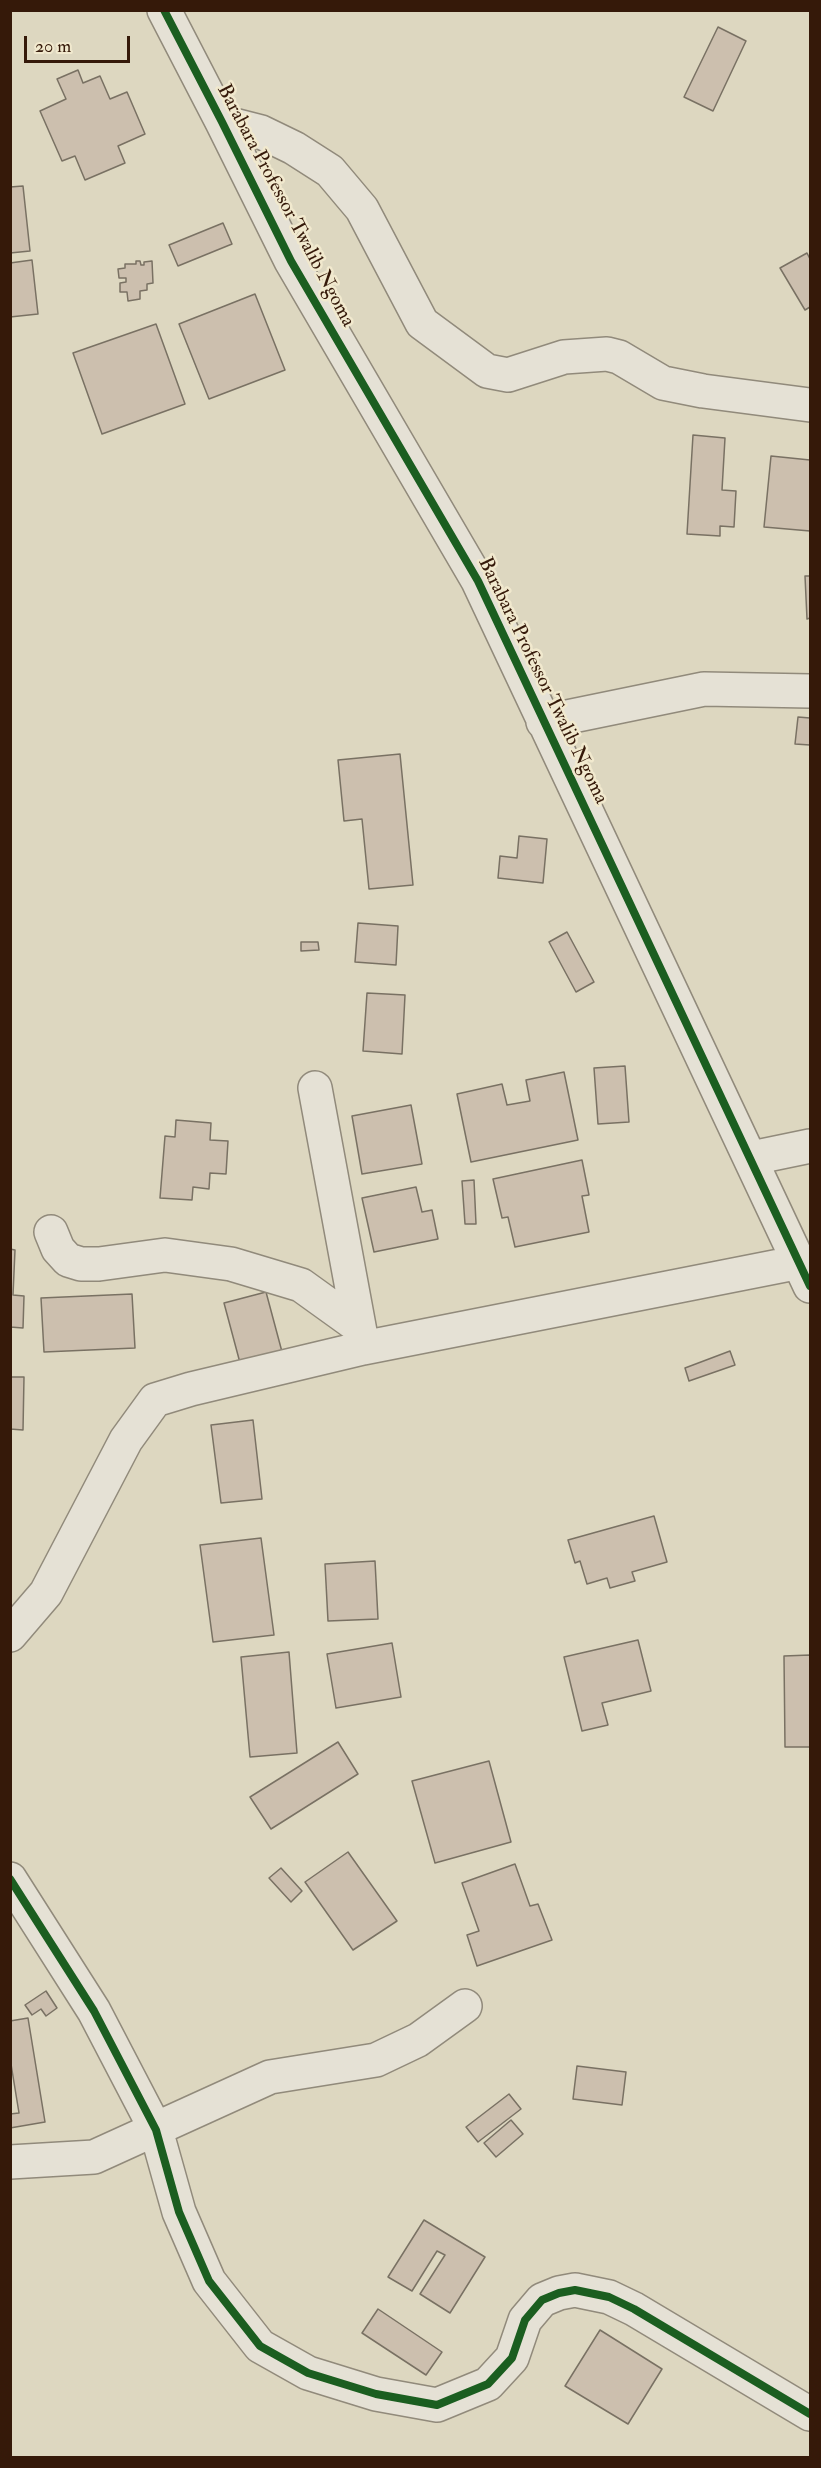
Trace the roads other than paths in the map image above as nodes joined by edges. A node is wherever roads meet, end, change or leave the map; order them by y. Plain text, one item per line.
1 (164, 10) edge
2 (222, 122) junction
3 (810, 405) edge
4 (810, 691) edge
5 (543, 722) junction
6 (315, 1088) dead end
7 (810, 1146) edge
8 (752, 1158) junction
9 (51, 1232) dead end
10 (805, 1274) edge
11 (361, 1337) junction
12 (10, 1635) edge
13 (10, 1879) edge
14 (465, 2006) dead end
15 (156, 2130) junction
16 (10, 2162) edge
17 (810, 2414) edge

1 - 2 street, Barabara Professor Twalib Ngoma
2 - 3 street
2 - 5 street, Barabara Professor Twalib Ngoma
4 - 5 street
5 - 8 street, Barabara Professor Twalib Ngoma
6 - 11 street
7 - 8 street
8 - 10 street, Barabara Professor Twalib Ngoma
9 - 11 street
10 - 11 street
11 - 12 street
13 - 15 street
14 - 15 street
15 - 16 street
15 - 17 street

